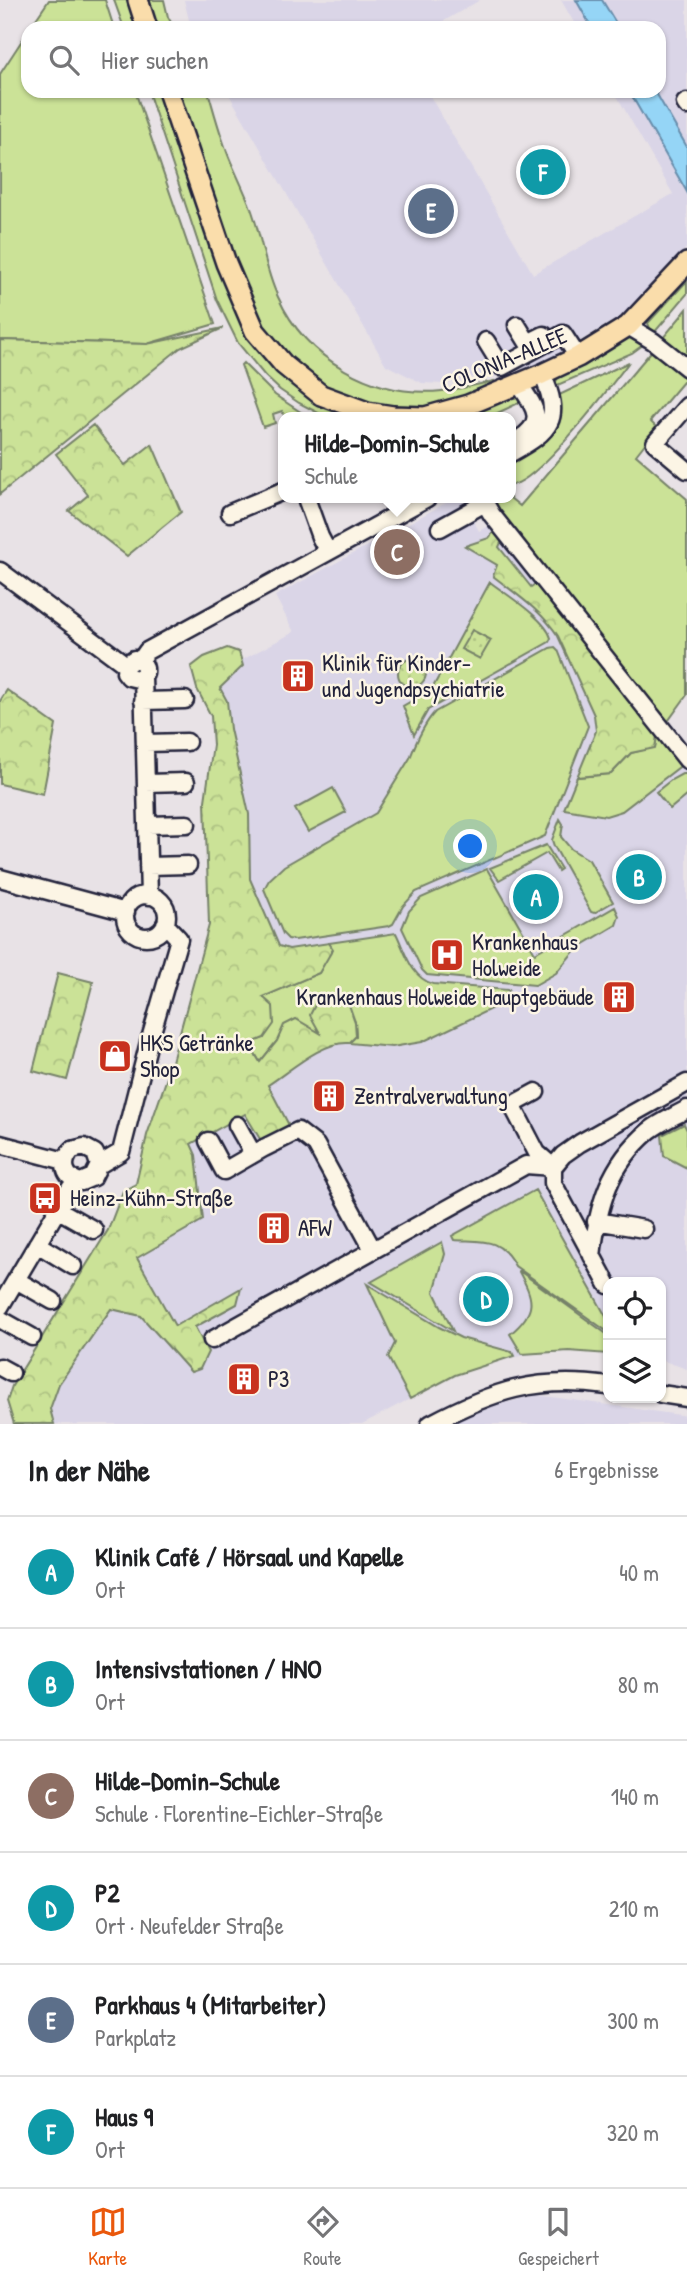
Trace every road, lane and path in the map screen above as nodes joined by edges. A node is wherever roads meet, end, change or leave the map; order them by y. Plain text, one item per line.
1 (138, 0) edge
2 (145, 21) edge
3 (170, 98) edge
4 (687, 263) edge
5 (517, 325) dead end
6 (628, 326) junction
7 (563, 334) junction
8 (486, 341) dead end
9 (578, 357) junction
10 (687, 368) edge
11 (542, 374) junction
12 (519, 384) junction
13 (367, 412) edge
14 (443, 412) edge
15 (684, 416) edge
16 (516, 442) edge
17 (516, 450) edge
18 (687, 470) edge
19 (278, 493) edge
20 (308, 503) edge
21 (418, 503) edge
22 (230, 513) dead end
23 (440, 528) dead end
24 (328, 552) junction
25 (0, 571) edge
26 (136, 667) junction
27 (185, 700) dead end
28 (144, 701) junction
29 (187, 742) dead end
30 (145, 743) junction
31 (687, 760) edge
32 (186, 782) dead end
33 (146, 783) junction
34 (187, 824) dead end
35 (147, 825) junction
36 (188, 865) dead end
37 (148, 866) junction
38 (0, 878) edge
39 (149, 896) junction
40 (126, 912) junction
41 (165, 924) junction
42 (687, 1083) edge
43 (536, 1092) dead end
44 (687, 1109) edge
45 (237, 1125) dead end
46 (208, 1140) dead end
47 (0, 1144) edge
48 (253, 1154) junction
49 (65, 1161) junction
50 (99, 1166) junction
51 (553, 1167) junction
52 (75, 1180) junction
53 (57, 1209) junction
54 (596, 1221) junction
55 (644, 1229) dead end
56 (94, 1230) dead end
57 (37, 1244) junction
58 (373, 1250) junction
59 (593, 1256) junction
60 (74, 1266) dead end
61 (604, 1277) edge
62 (16, 1280) junction
63 (53, 1301) dead end
64 (0, 1307) edge
65 (0, 1319) edge
66 (32, 1337) dead end
67 (212, 1340) dead end
68 (603, 1386) edge
69 (666, 1395) edge
70 (687, 1398) edge
71 (430, 1424) edge

1 - 2 main road
3 - 13 main road, COLONIA-ALLEE
4 - 6 main road, COLONIA-ALLEE
5 - 7 street
6 - 9 main road, COLONIA-ALLEE
6 - 10 street
7 - 8 street
7 - 9 street
9 - 11 main road, COLONIA-ALLEE
11 - 12 main road, COLONIA-ALLEE
11 - 17 street
12 - 14 main road, COLONIA-ALLEE
12 - 16 street
15 - 18 street
19 - 22 street
20 - 24 street
21 - 24 street
23 - 31 street
24 - 26 street
25 - 26 street
26 - 28 street
27 - 28 street
28 - 30 street
29 - 30 street
30 - 33 street
32 - 33 street
33 - 35 street
34 - 35 street
35 - 37 street
36 - 37 street
37 - 39 street
38 - 40 street
39 - 40 street
39 - 41 street
40 - 41 street
41 - 50 street
42 - 51 street
43 - 51 street
44 - 54 street
45 - 48 street
46 - 48 street
47 - 49 street
48 - 58 street
49 - 50 street
49 - 52 street
50 - 52 street
51 - 58 street
51 - 59 street
52 - 53 street
53 - 56 street
53 - 57 street
54 - 55 street
54 - 59 street
57 - 60 street
57 - 62 street
58 - 67 street
59 - 61 street
62 - 63 street
62 - 64 street
65 - 66 street
68 - 71 street
69 - 70 street

